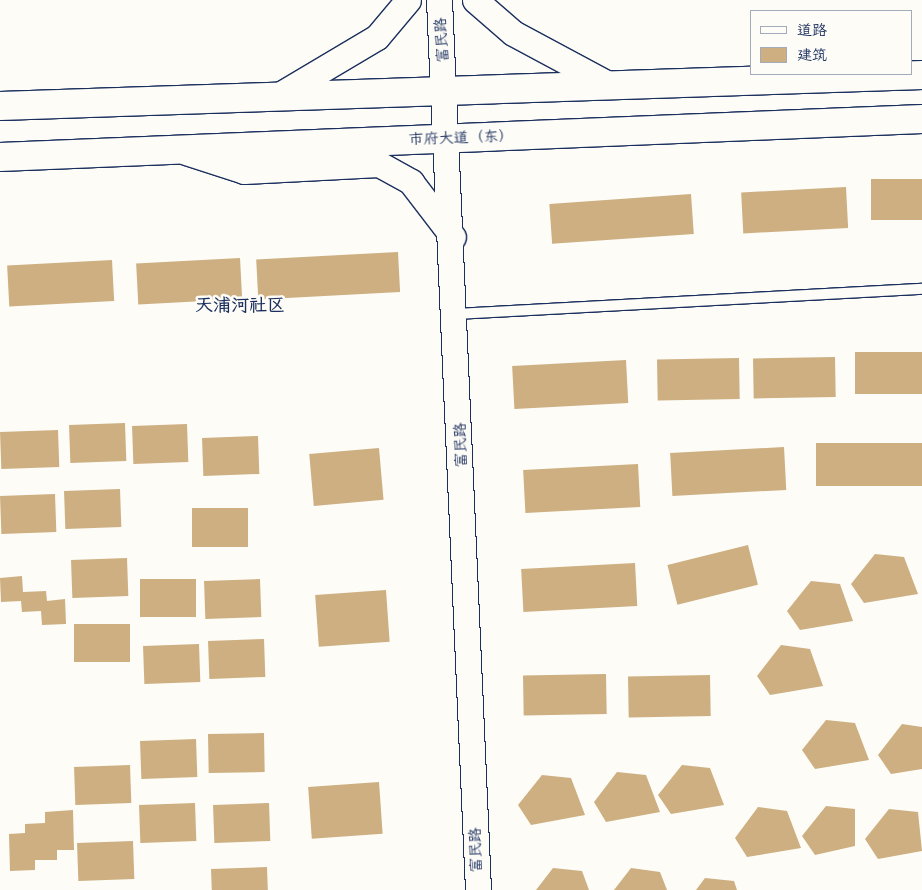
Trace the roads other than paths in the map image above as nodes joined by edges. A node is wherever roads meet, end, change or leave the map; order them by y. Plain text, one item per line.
1 (408, 0) edge
2 (439, 0) edge
3 (475, 0) edge
4 (894, 75) edge
5 (610, 85) junction
6 (445, 91) junction
7 (276, 97) junction
8 (0, 106) edge
9 (922, 119) edge
10 (449, 139) junction
11 (178, 149) junction
12 (0, 156) edge
13 (453, 238) junction
14 (922, 289) edge
15 (456, 314) junction
16 (478, 890) edge

1 - 7 street
2 - 6 street, 富民路
3 - 5 street
4 - 5 main road
5 - 6 main road
6 - 7 main road
6 - 10 street, 富民路
7 - 8 main road
9 - 10 main road, 市府大道（东）
10 - 11 main road, 市府大道（东）
10 - 13 street, 富民路
11 - 12 main road, 市府大道（东）
11 - 13 street
13 - 15 street, 富民路
14 - 15 lane
15 - 16 street, 富民路

